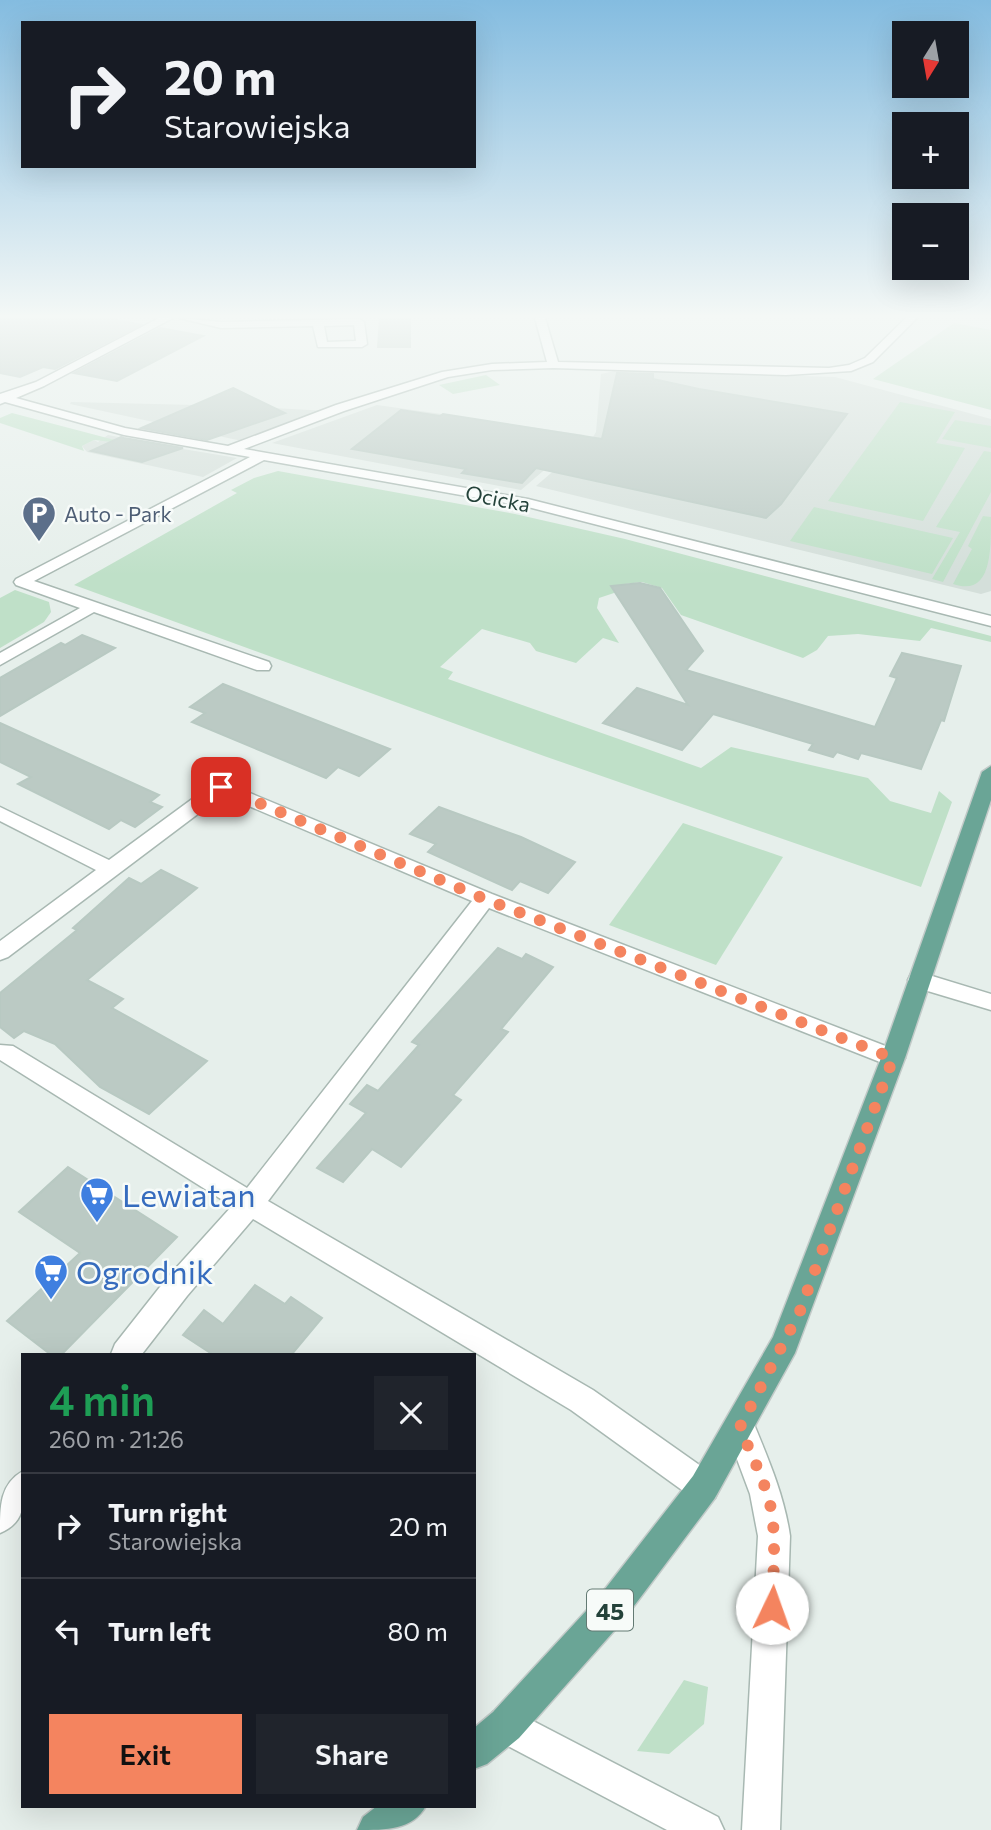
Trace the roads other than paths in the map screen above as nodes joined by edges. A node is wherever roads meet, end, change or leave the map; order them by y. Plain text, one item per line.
1 (17, 403) edge
2 (354, 403) edge
3 (228, 450) junction
4 (262, 456) junction
5 (90, 608) junction
6 (991, 621) edge
7 (0, 660) edge
8 (263, 666) dead end
9 (991, 772) edge
10 (0, 813) edge
11 (110, 869) junction
12 (485, 899) junction
13 (0, 952) edge
14 (919, 980) junction
15 (991, 1002) edge
16 (5, 1052) dead end
17 (893, 1058) junction
18 (250, 1204) junction
19 (126, 1353) edge
20 (740, 1427) junction
21 (704, 1487) junction
22 (21, 1491) edge
23 (0, 1517) edge
24 (506, 1725) junction
25 (476, 1749) edge
26 (405, 1808) edge
27 (376, 1830) edge
28 (705, 1830) edge
29 (761, 1830) edge

1 - 3 street, Ocicka
2 - 3 street
3 - 4 street, Ocicka
4 - 5 street
4 - 6 street, Ocicka
5 - 7 street
5 - 8 street
9 - 14 main road, 45
10 - 11 street
11 - 12 street
11 - 13 street
12 - 17 street
12 - 18 street
14 - 15 street
14 - 17 main road, 45
16 - 18 street
17 - 20 main road, 45
18 - 19 street
18 - 21 street
20 - 21 main road, 45
20 - 29 street
21 - 24 main road, 45
22 - 23 street
24 - 25 main road, 45
24 - 28 street
26 - 27 main road

